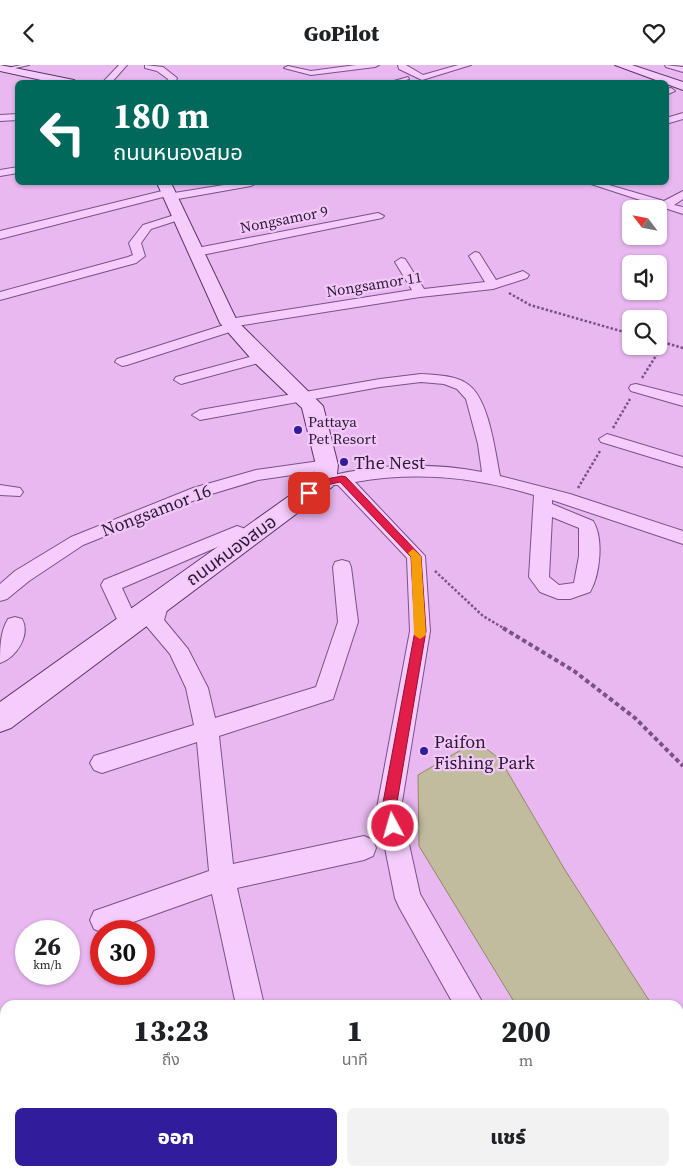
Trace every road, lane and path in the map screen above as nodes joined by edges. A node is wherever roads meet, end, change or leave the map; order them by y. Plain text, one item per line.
1 (27, 65) edge
2 (123, 65) edge
3 (374, 65) edge
4 (390, 65) edge
5 (402, 65) edge
6 (467, 65) edge
7 (621, 65) edge
8 (669, 65) edge
9 (148, 66) dead end
10 (288, 68) dead end
11 (1, 69) edge
12 (683, 70) edge
13 (58, 80) edge
14 (109, 80) edge
15 (172, 80) edge
16 (409, 80) edge
17 (665, 80) edge
18 (669, 81) edge
19 (683, 86) edge
20 (683, 116) edge
21 (15, 117) edge
22 (0, 118) edge
23 (669, 120) edge
24 (15, 170) edge
25 (0, 173) edge
26 (240, 185) edge
27 (600, 185) edge
28 (683, 194) edge
29 (172, 197) edge
30 (646, 200) edge
31 (668, 203) edge
32 (668, 207) edge
33 (683, 211) edge
34 (378, 216) dead end
35 (0, 235) edge
36 (197, 252) junction
37 (475, 256) dead end
38 (401, 262) dead end
39 (524, 275) dead end
40 (493, 285) junction
41 (420, 293) junction
42 (0, 297) edge
43 (230, 325) junction
44 (622, 331) edge
45 (667, 344) edge
46 (683, 348) edge
47 (657, 355) edge
48 (261, 358) junction
49 (122, 362) dead end
50 (182, 380) dead end
51 (636, 388) junction
52 (302, 396) junction
53 (683, 401) edge
54 (200, 415) dead end
55 (607, 439) junction
56 (683, 462) edge
57 (331, 475) junction
58 (492, 480) junction
59 (571, 501) junction
60 (236, 532) dead end
61 (683, 538) edge
62 (416, 556) junction
63 (342, 567) dead end
64 (0, 594) edge
65 (159, 603) junction
66 (15, 625) dead end
67 (129, 625) junction
68 (0, 655) edge
69 (0, 719) edge
70 (207, 731) junction
71 (102, 763) dead end
72 (683, 766) edge
73 (364, 848) dead end
74 (222, 879) junction
75 (103, 920) dead end
76 (249, 1000) edge
77 (467, 1000) edge

1 - 11 lane
2 - 14 street
3 - 10 street
4 - 16 street
5 - 6 street
7 - 17 street
8 - 12 street
9 - 15 street
11 - 13 street
18 - 19 street
20 - 23 street
21 - 22 street
24 - 25 street
26 - 29 street
27 - 30 street
28 - 31 street
29 - 35 street
29 - 36 street
29 - 42 street
32 - 33 street
34 - 36 street, Nongsamor 9
36 - 43 street
37 - 40 street
38 - 41 street
39 - 40 street, Nongsamor 11
40 - 41 street, Nongsamor 11
40 - 44 path
41 - 43 street, Nongsamor 11
43 - 48 street
43 - 49 street, Nongsamor 11
45 - 46 path
47 - 51 path
48 - 50 street
48 - 52 street
51 - 53 street
51 - 55 path
52 - 54 street
52 - 57 street
52 - 58 street
55 - 56 street
55 - 59 path
57 - 58 street, Nongsamor 16
57 - 62 street
57 - 64 street, Nongsamor 16
57 - 65 street, ถนนหนองสมอ
58 - 59 street, Nongsamor 16
59 - 61 street, Nongsamor 16
60 - 67 street
62 - 72 path
62 - 77 street
63 - 70 street
65 - 67 street, ถนนหนองสมอ
65 - 70 street
66 - 68 street
67 - 69 street, ถนนหนองสมอ
70 - 71 street
70 - 74 street
73 - 74 street
74 - 75 street
74 - 76 street

